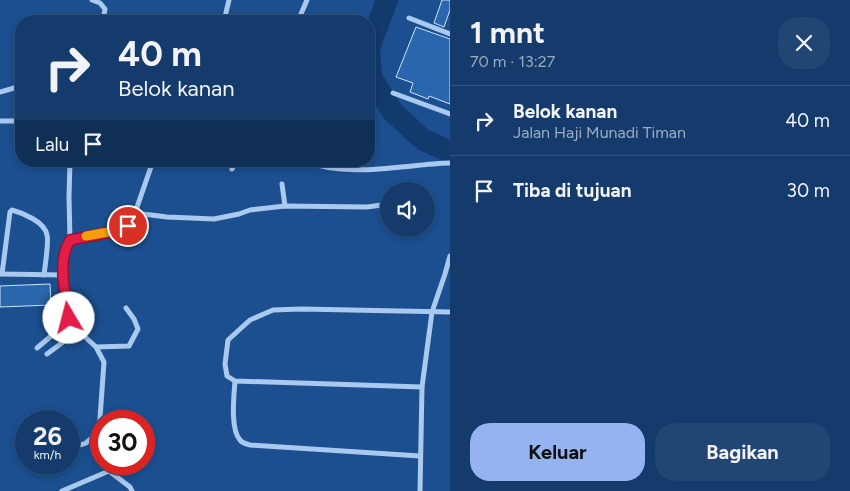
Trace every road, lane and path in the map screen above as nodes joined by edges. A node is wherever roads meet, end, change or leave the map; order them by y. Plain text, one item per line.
1 (92, 0) edge
2 (229, 0) edge
3 (307, 0) edge
4 (101, 2) edge
5 (104, 15) edge
6 (228, 15) edge
7 (301, 15) edge
8 (409, 18) dead end
9 (450, 34) edge
10 (15, 88) edge
11 (0, 92) edge
12 (393, 93) dead end
13 (450, 114) edge
14 (0, 121) edge
15 (15, 121) edge
16 (450, 163) edge
17 (70, 167) edge
18 (151, 167) edge
19 (322, 167) edge
20 (282, 184) dead end
21 (380, 205) edge
22 (285, 206) junction
23 (134, 213) junction
24 (70, 240) junction
25 (450, 256) edge
26 (1, 274) edge
27 (44, 275) junction
28 (63, 275) junction
29 (126, 308) dead end
30 (432, 312) junction
31 (450, 312) edge
32 (70, 320) junction
33 (78, 331) junction
34 (96, 347) junction
35 (37, 348) dead end
36 (47, 354) dead end
37 (235, 381) junction
38 (422, 387) junction
39 (101, 410) edge
40 (420, 456) junction
41 (100, 475) edge
42 (115, 475) edge
43 (62, 491) edge
44 (132, 491) edge
45 (420, 491) edge

1 - 4 street
2 - 6 street
3 - 7 street
4 - 5 street
8 - 9 street
10 - 11 street
12 - 13 street
14 - 15 street
16 - 19 street
17 - 24 street
18 - 23 street
20 - 22 street
21 - 22 street
22 - 23 street
23 - 24 street
24 - 28 street
25 - 30 street
26 - 27 street
26 - 27 street
27 - 28 street
28 - 32 street
29 - 34 street
30 - 31 street
30 - 37 street
30 - 38 street
32 - 33 street
32 - 35 street
33 - 34 street
33 - 36 street
34 - 39 street
37 - 38 street
37 - 40 street
38 - 40 street
40 - 45 street
41 - 43 street
42 - 44 street

